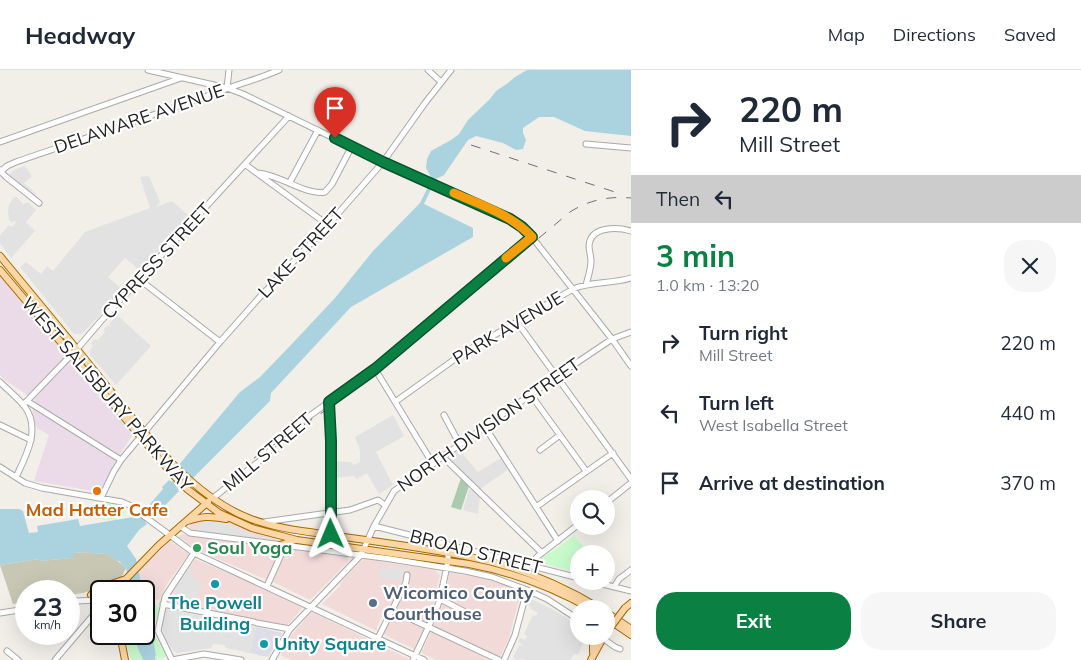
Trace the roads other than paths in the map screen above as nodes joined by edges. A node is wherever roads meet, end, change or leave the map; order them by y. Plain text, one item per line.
1 (148, 70) edge
2 (229, 70) edge
3 (279, 70) edge
4 (428, 70) edge
5 (451, 70) edge
6 (183, 78) junction
7 (441, 82) junction
8 (227, 88) junction
9 (290, 116) junction
10 (318, 130) junction
11 (0, 142) edge
12 (586, 144) dead end
13 (352, 146) junction
14 (631, 148) edge
15 (383, 162) junction
16 (246, 165) junction
17 (0, 170) edge
18 (257, 173) junction
19 (290, 182) junction
20 (39, 203) dead end
21 (328, 225) junction
22 (631, 230) edge
23 (532, 237) junction
24 (0, 256) edge
25 (0, 270) edge
26 (631, 278) edge
27 (140, 280) junction
28 (586, 285) junction
29 (573, 290) junction
30 (518, 322) junction
31 (631, 332) edge
32 (612, 339) junction
33 (220, 342) junction
34 (77, 349) junction
35 (71, 355) junction
36 (631, 366) edge
37 (375, 369) junction
38 (557, 376) junction
39 (0, 382) edge
40 (531, 395) junction
41 (329, 402) junction
42 (395, 402) junction
43 (25, 403) junction
44 (444, 415) dead end
45 (0, 425) edge
46 (485, 427) junction
47 (143, 435) junction
48 (560, 435) junction
49 (31, 440) junction
50 (460, 445) junction
51 (540, 450) dead end
52 (613, 452) junction
53 (443, 457) junction
54 (121, 460) junction
55 (433, 464) junction
56 (0, 467) edge
57 (586, 471) junction
58 (16, 477) junction
59 (631, 479) edge
60 (631, 483) edge
61 (615, 496) edge
62 (101, 498) junction
63 (213, 498) junction
64 (206, 504) junction
65 (385, 505) junction
66 (536, 506) junction
67 (330, 512) junction
68 (234, 521) junction
69 (262, 522) junction
70 (182, 524) junction
71 (374, 526) junction
72 (570, 531) edge
73 (331, 534) junction
74 (170, 536) junction
75 (297, 540) junction
76 (367, 540) junction
77 (558, 541) junction
78 (283, 545) junction
79 (412, 546) junction
80 (364, 548) junction
81 (463, 548) junction
82 (194, 553) junction
83 (448, 553) junction
84 (542, 553) junction
85 (361, 556) junction
86 (447, 564) junction
87 (529, 566) junction
88 (631, 570) edge
89 (407, 574) dead end
90 (570, 576) edge
91 (127, 579) joint
92 (124, 580) edge
93 (615, 585) edge
94 (267, 586) junction
95 (615, 587) edge
96 (527, 590) junction
97 (631, 591) edge
98 (90, 595) edge
99 (80, 599) edge
100 (440, 599) junction
101 (576, 600) edge
102 (585, 600) edge
103 (631, 603) edge
104 (162, 604) junction
105 (311, 607) junction
106 (392, 610) junction
107 (15, 611) edge
108 (0, 613) edge
109 (570, 614) edge
110 (90, 616) edge
111 (475, 616) dead end
112 (615, 618) edge
113 (615, 621) edge
114 (615, 624) edge
115 (429, 627) junction
116 (631, 628) edge
117 (290, 629) junction
118 (631, 635) edge
119 (378, 638) junction
120 (122, 645) edge
121 (592, 645) edge
122 (599, 645) edge
123 (613, 645) edge
124 (620, 649) dead end
125 (7, 651) dead end
126 (414, 658) edge
127 (592, 659) edge
128 (18, 660) edge
129 (55, 660) edge
130 (125, 660) edge
131 (172, 660) edge
132 (241, 660) edge
133 (272, 660) edge
134 (424, 660) edge
135 (499, 660) edge
136 (504, 660) edge

1 - 6 street
2 - 8 street
3 - 8 street, DELAWARE AVENUE
4 - 7 street
5 - 7 street, LAKE STREET
6 - 8 street
6 - 11 street
7 - 15 street, LAKE STREET
8 - 9 street
8 - 17 street, DELAWARE AVENUE
9 - 10 street
9 - 16 street, CYPRESS STREET
10 - 13 street
10 - 19 street
12 - 14 street
13 - 15 street
13 - 19 street
15 - 21 street, LAKE STREET
15 - 23 street
16 - 18 street
16 - 27 street, CYPRESS STREET
17 - 20 street
18 - 19 street
18 - 21 street
21 - 33 street, LAKE STREET
22 - 28 street
23 - 29 street
23 - 37 street, MILL STREET
24 - 34 main road, WEST SALISBURY PARKWAY
25 - 35 main road, WEST SALISBURY PARKWAY
26 - 28 street, PARK AVENUE
27 - 33 street
27 - 34 street, CYPRESS STREET
28 - 29 street, PARK AVENUE
29 - 30 street, PARK AVENUE
29 - 32 street
30 - 38 street
30 - 42 street, PARK AVENUE
31 - 32 street, NORTH DIVISION STREET
32 - 36 street
32 - 38 street, NORTH DIVISION STREET
33 - 47 street, LAKE STREET
34 - 35 street, CYPRESS STREET
34 - 47 main road, WEST SALISBURY PARKWAY
35 - 43 street, CYPRESS STREET
35 - 47 main road, WEST SALISBURY PARKWAY
37 - 41 street, MILL STREET
37 - 42 street
38 - 40 street, NORTH DIVISION STREET
38 - 52 street
39 - 43 street
40 - 46 street, NORTH DIVISION STREET
40 - 48 street
41 - 63 street, MILL STREET
41 - 67 street
42 - 55 street
43 - 49 street
43 - 54 street
44 - 50 street
45 - 49 street
46 - 50 street, NORTH DIVISION STREET
46 - 66 street
47 - 54 street, LAKE STREET
47 - 63 main road, WEST SALISBURY PARKWAY
47 - 64 main road, WEST SALISBURY PARKWAY
48 - 51 street
48 - 57 street
49 - 58 street
50 - 53 street, NORTH DIVISION STREET
52 - 57 street
52 - 59 street
53 - 55 street, NORTH DIVISION STREET
53 - 84 street
54 - 62 street, LAKE STREET
55 - 65 street, NORTH DIVISION STREET
56 - 58 street
57 - 66 street
58 - 62 street
60 - 61 street
62 - 74 street
63 - 64 main road, MILL STREET
63 - 69 main road, WEST SALISBURY PARKWAY
64 - 68 main road, WEST SALISBURY PARKWAY
64 - 70 main road, MILL STREET
65 - 67 street
65 - 71 street, NORTH DIVISION STREET
66 - 77 street
67 - 69 street
67 - 73 street
68 - 70 main road
68 - 75 main road, WEST SALISBURY PARKWAY
69 - 73 main road, WEST SALISBURY PARKWAY
70 - 74 main road, MILL STREET
70 - 78 street
71 - 76 street, NORTH DIVISION STREET
71 - 81 street, BROAD STREET
72 - 77 street
73 - 76 main road, WEST SALISBURY PARKWAY
74 - 82 street
74 - 91 main road, MILL STREET
75 - 78 main road
75 - 80 main road, WEST SALISBURY PARKWAY
76 - 79 main road, WEST SALISBURY PARKWAY
76 - 80 street, NORTH DIVISION STREET
77 - 84 street
78 - 85 street
78 - 94 street
79 - 81 main road
79 - 83 main road
80 - 85 street, NORTH DIVISION STREET
80 - 86 main road, WEST SALISBURY PARKWAY
81 - 87 street, BROAD STREET
82 - 94 street
82 - 104 street
83 - 86 street
83 - 102 main road
84 - 87 street
85 - 86 street
85 - 105 street, NORTH DIVISION STREET
86 - 96 street
86 - 100 street
86 - 101 main road, WEST SALISBURY PARKWAY
87 - 90 street, BROAD STREET
88 - 93 street
89 - 106 street
91 - 92 main road
94 - 105 street
95 - 97 street
96 - 109 street
96 - 136 street
98 - 99 street
100 - 111 street
100 - 115 street
103 - 113 main road, bridge
104 - 117 street
104 - 131 street
105 - 117 street, NORTH DIVISION STREET
105 - 119 street
106 - 115 street
106 - 119 street
107 - 108 street
110 - 129 street
112 - 116 main road
114 - 118 main road
115 - 126 street
115 - 135 street
117 - 133 street, NORTH DIVISION STREET
119 - 126 street
120 - 130 main road
121 - 127 main road
122 - 127 main road
123 - 124 street
125 - 128 street
126 - 134 street
131 - 132 street

